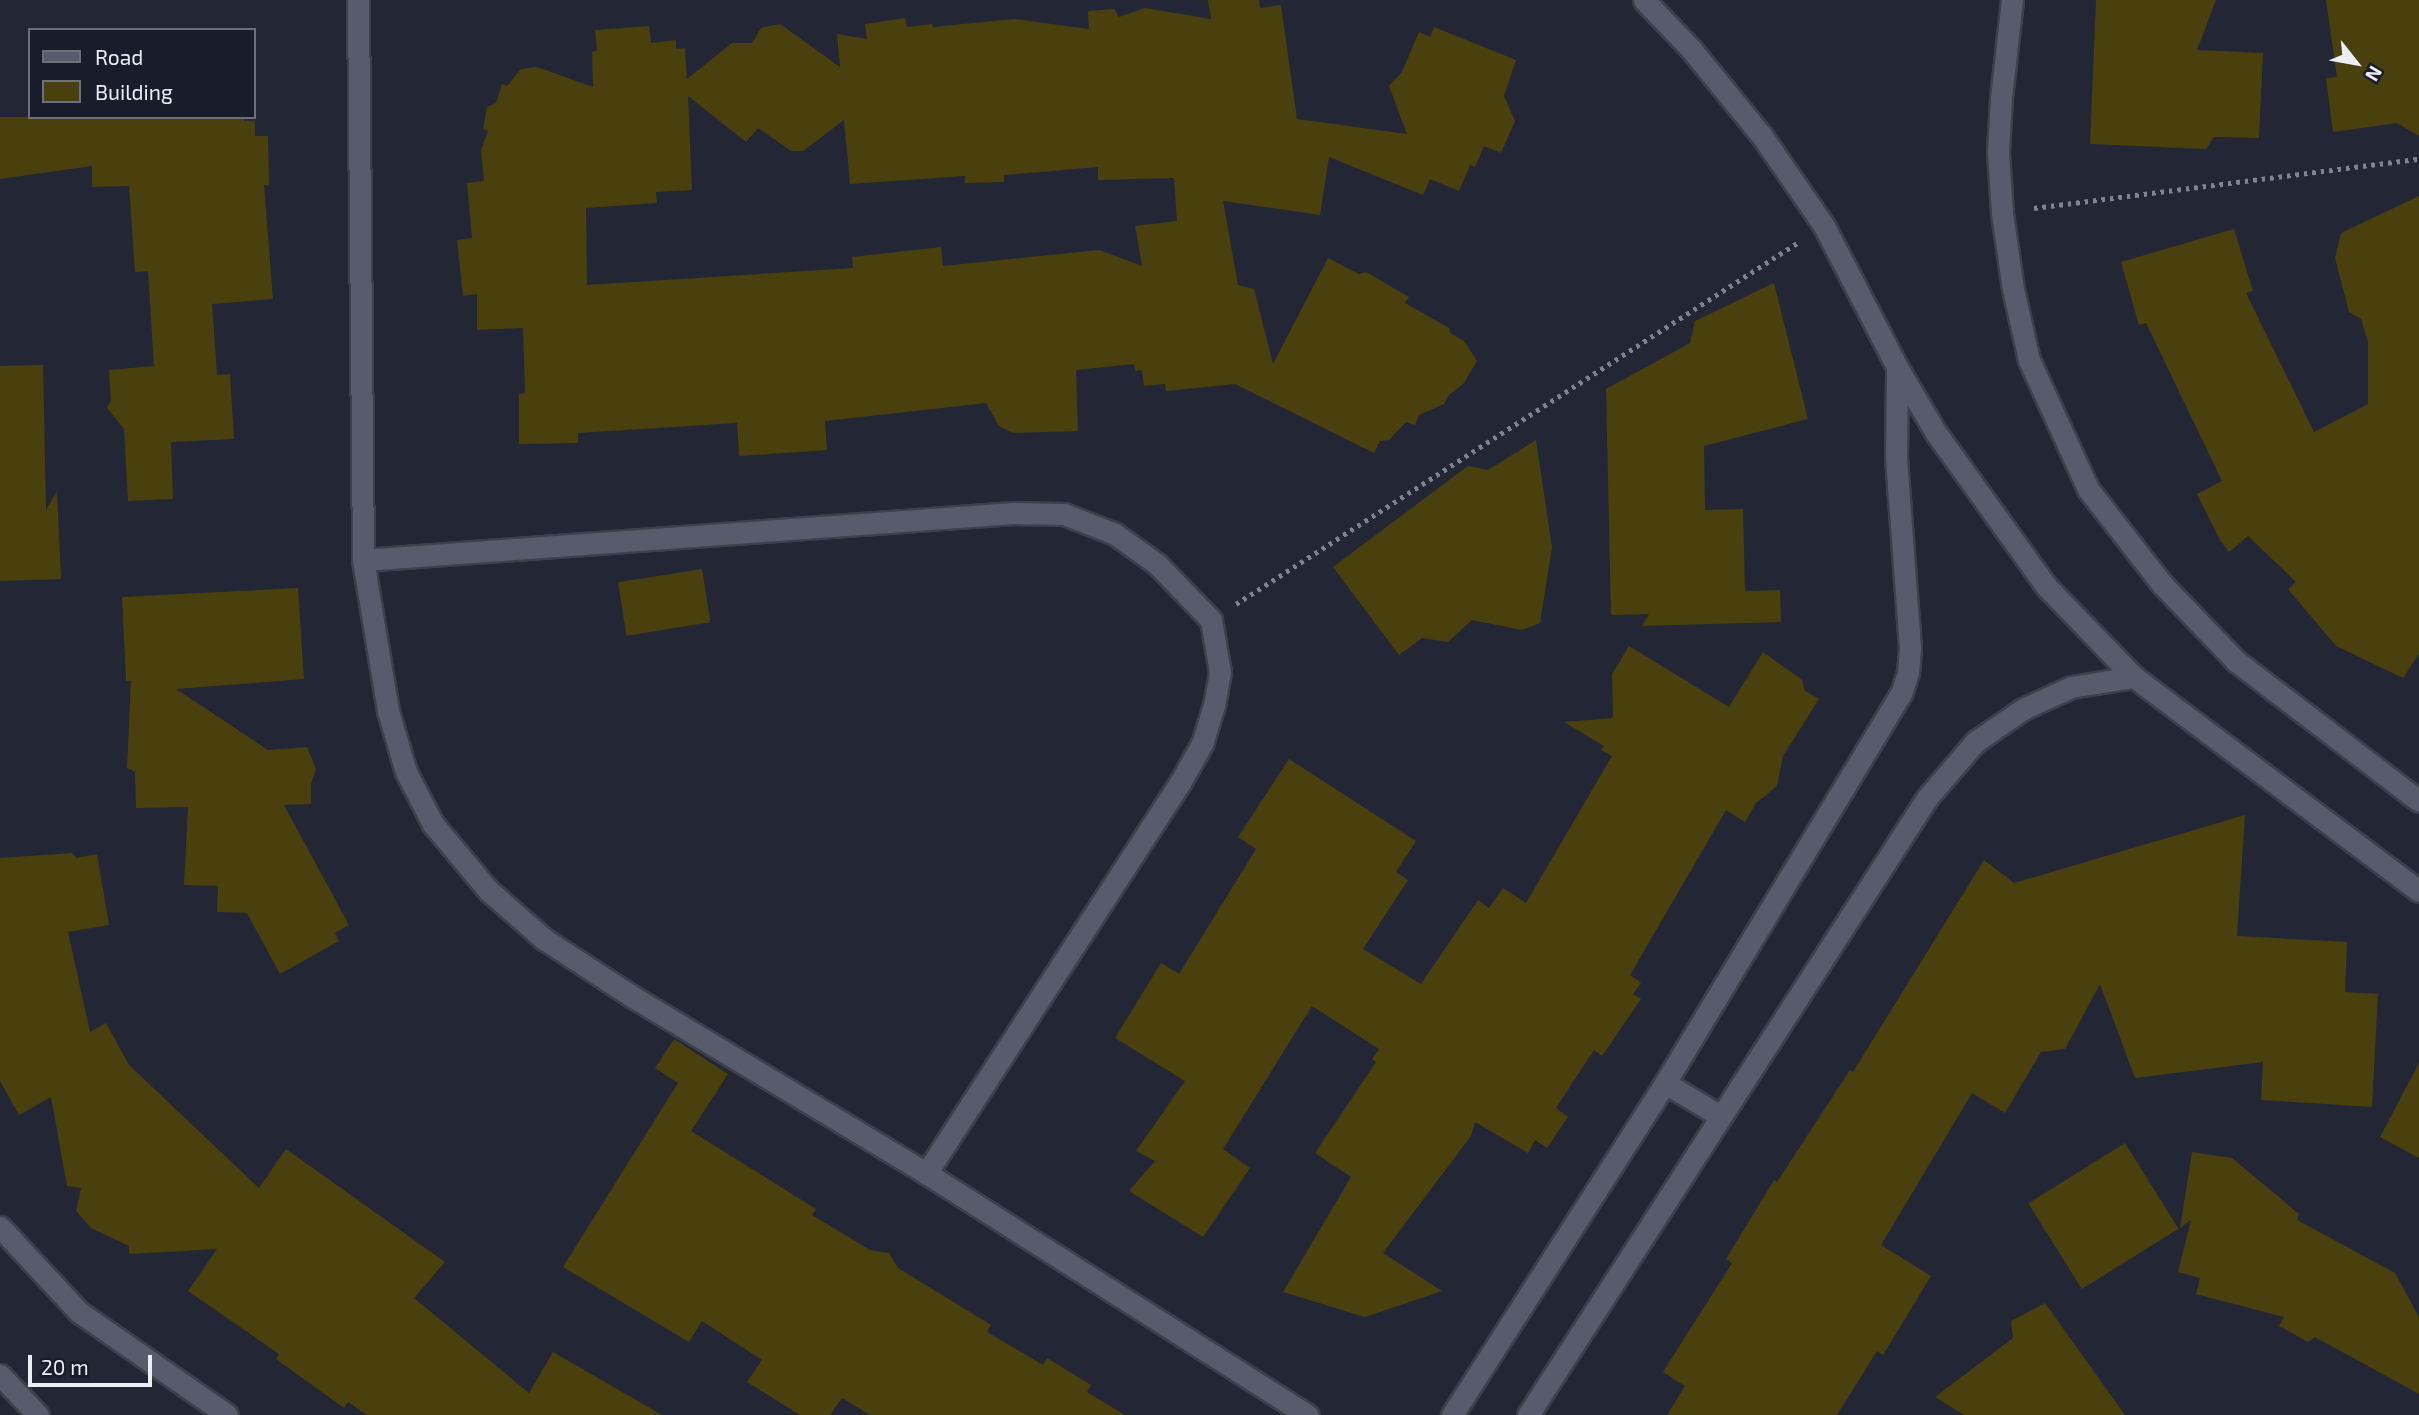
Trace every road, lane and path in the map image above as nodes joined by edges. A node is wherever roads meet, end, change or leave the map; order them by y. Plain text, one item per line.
1 (358, 0) edge
2 (1644, 0) edge
3 (2012, 0) edge
4 (2419, 159) edge
5 (2001, 212) junction
6 (1824, 226) junction
7 (1897, 367) junction
8 (363, 560) junction
9 (1211, 620) junction
10 (2134, 677) junction
11 (2419, 801) edge
12 (2419, 891) edge
13 (1665, 1083) junction
14 (1720, 1116) junction
15 (926, 1173) junction
16 (0, 1227) edge
17 (0, 1375) edge
18 (38, 1415) edge
19 (227, 1415) edge
20 (1308, 1415) edge
21 (1452, 1415) edge
22 (1528, 1415) edge

1 - 8 street
2 - 6 street
3 - 5 street
4 - 5 path
5 - 11 street
6 - 7 street
6 - 9 path
7 - 10 street
7 - 13 street
8 - 9 street
8 - 15 street
9 - 15 street
10 - 12 street
10 - 14 street
13 - 14 street
13 - 21 street
14 - 22 street
15 - 20 street
16 - 19 street
17 - 18 street

